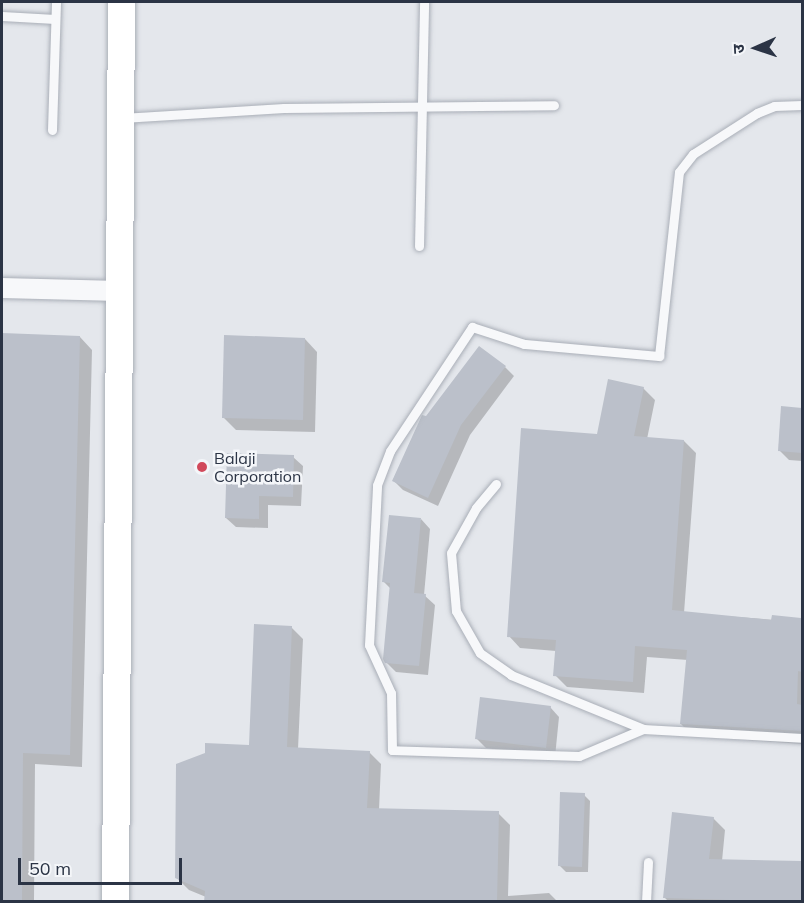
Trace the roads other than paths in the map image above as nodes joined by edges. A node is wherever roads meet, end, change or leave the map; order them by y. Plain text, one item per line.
1 (56, 2) edge
2 (121, 2) edge
3 (424, 2) edge
4 (2, 16) edge
5 (55, 19) junction
6 (554, 105) dead end
7 (802, 105) edge
8 (421, 109) junction
9 (120, 118) junction
10 (52, 130) dead end
11 (419, 246) dead end
12 (2, 288) edge
13 (119, 291) junction
14 (496, 484) dead end
15 (643, 729) junction
16 (802, 738) edge
17 (648, 862) dead end
18 (115, 902) edge
19 (646, 902) edge

1 - 5 lane
2 - 9 street
3 - 8 lane
4 - 5 lane
5 - 10 lane
6 - 8 lane
7 - 15 lane
8 - 9 lane
8 - 11 lane
9 - 13 street
12 - 13 street
13 - 18 street
14 - 15 lane
15 - 16 lane
17 - 19 lane

